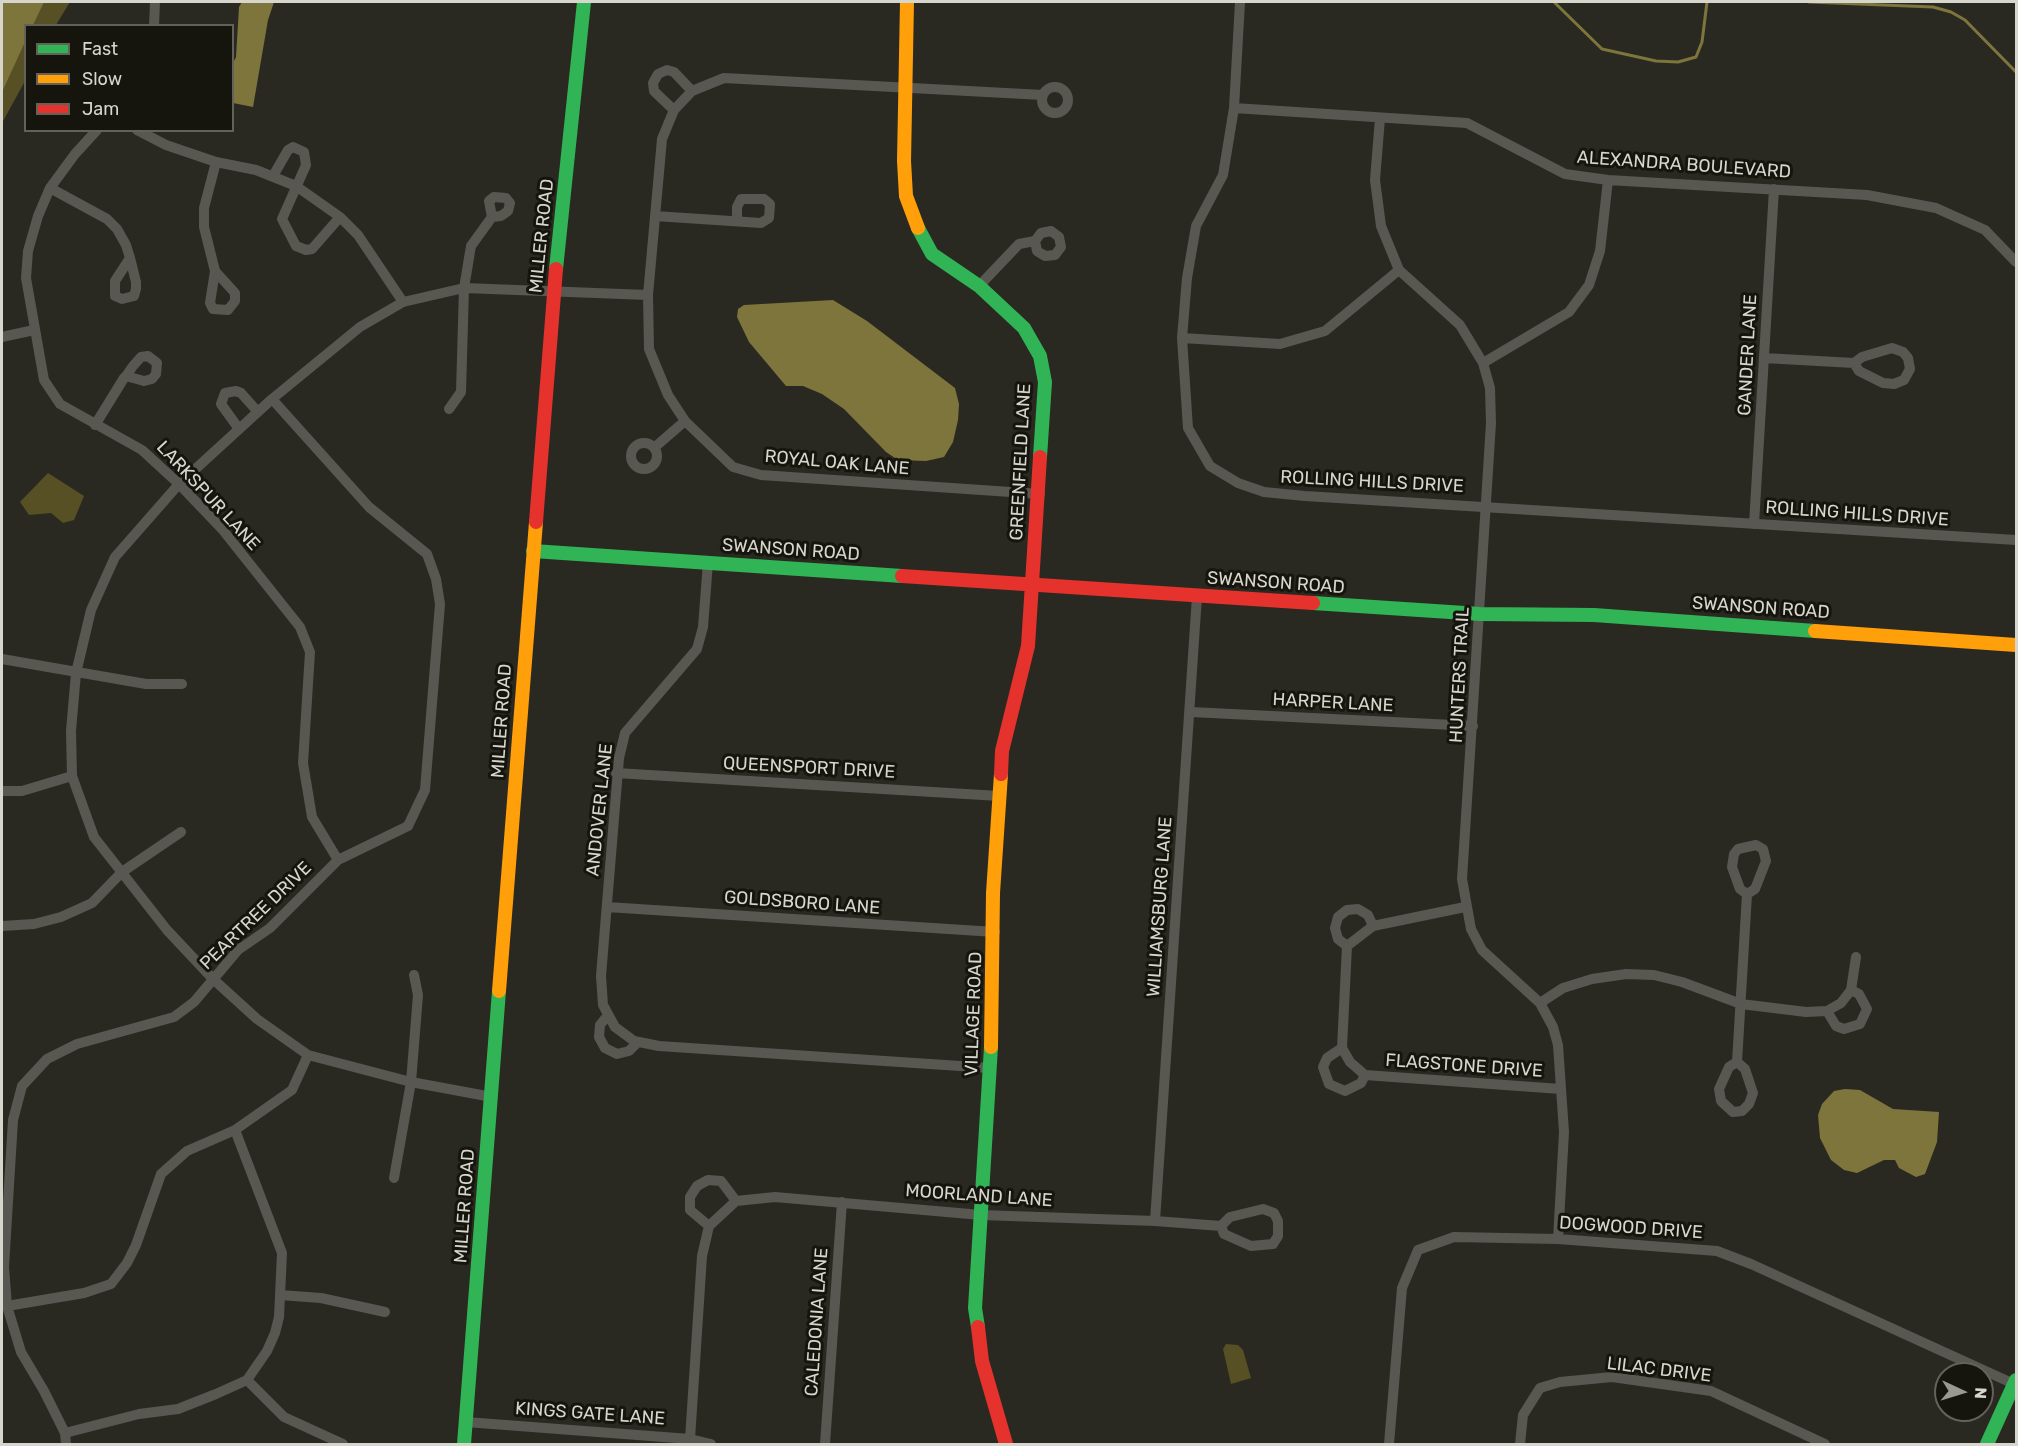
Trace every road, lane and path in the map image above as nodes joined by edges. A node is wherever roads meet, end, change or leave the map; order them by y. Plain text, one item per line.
1 (155, 2) edge
2 (584, 2) edge
3 (908, 2) edge
4 (1240, 2) edge
5 (154, 24) edge
6 (906, 88) junction
7 (692, 91) junction
8 (1043, 95) dead end
9 (1234, 108) junction
10 (674, 110) junction
11 (1380, 118) junction
12 (95, 132) edge
13 (141, 132) edge
14 (216, 162) junction
15 (273, 176) junction
16 (1608, 180) junction
17 (296, 186) junction
18 (50, 188) junction
19 (1774, 189) junction
20 (655, 216) junction
21 (340, 217) junction
22 (492, 217) dead end
23 (737, 221) dead end
24 (1035, 241) dead end
25 (130, 258) dead end
26 (2016, 262) edge
27 (1399, 270) junction
28 (215, 271) dead end
29 (979, 286) junction
30 (464, 288) junction
31 (554, 292) junction
32 (648, 295) junction
33 (403, 302) junction
34 (34, 330) junction
35 (2, 336) edge
36 (1182, 338) junction
37 (1764, 358) junction
38 (1483, 363) junction
39 (1854, 363) junction
40 (126, 376) dead end
41 (272, 399) junction
42 (449, 409) dead end
43 (258, 412) junction
44 (685, 421) junction
45 (95, 425) junction
46 (239, 429) junction
47 (654, 447) dead end
48 (179, 484) junction
49 (1040, 494) junction
50 (1486, 506) junction
51 (1754, 524) junction
52 (2016, 540) edge
53 (533, 550) junction
54 (708, 562) junction
55 (1032, 584) junction
56 (1197, 596) junction
57 (1480, 614) junction
58 (2016, 645) edge
59 (2, 659) edge
60 (76, 673) junction
61 (182, 684) dead end
62 (1191, 712) junction
63 (1473, 726) junction
64 (616, 773) junction
65 (72, 776) junction
66 (2, 790) edge
67 (999, 796) junction
68 (181, 832) dead end
69 (338, 860) junction
70 (122, 872) junction
71 (1747, 894) dead end
72 (607, 907) junction
73 (1465, 907) junction
74 (2, 926) edge
75 (1373, 926) junction
76 (994, 932) junction
77 (1347, 946) junction
78 (1856, 957) dead end
79 (414, 975) dead end
80 (213, 979) junction
81 (1851, 990) junction
82 (1540, 1002) junction
83 (1741, 1004) junction
84 (1827, 1011) junction
85 (608, 1015) junction
86 (638, 1042) junction
87 (1342, 1048) junction
88 (308, 1055) junction
89 (1737, 1062) dead end
90 (990, 1068) junction
91 (1365, 1075) junction
92 (411, 1082) junction
93 (1561, 1089) junction
94 (492, 1097) junction
95 (235, 1130) junction
96 (394, 1178) dead end
97 (736, 1201) junction
98 (842, 1202) junction
99 (981, 1215) junction
100 (1155, 1221) junction
101 (709, 1226) junction
102 (1221, 1226) junction
103 (1558, 1239) junction
104 (280, 1295) junction
105 (7, 1306) junction
106 (385, 1312) dead end
107 (247, 1380) junction
108 (2015, 1382) edge
109 (466, 1422) junction
110 (690, 1438) junction
111 (66, 1439) edge
112 (344, 1444) edge
113 (464, 1444) edge
114 (711, 1444) edge
115 (825, 1444) edge
116 (1006, 1444) edge
117 (1389, 1444) edge
118 (1520, 1444) edge
119 (1825, 1444) edge
120 (1987, 1444) edge

1 - 5 street
2 - 31 street, MILLER ROAD
3 - 6 street, GREENFIELD LANE
4 - 9 street, ROLLING HILLS DRIVE
6 - 7 street, ROYAL OAK LANE
6 - 8 street, ROYAL OAK LANE
6 - 29 street, GREENFIELD LANE
7 - 10 street, ROYAL OAK LANE
7 - 10 street
9 - 11 street, ALEXANDRA BOULEVARD
9 - 36 street, ROLLING HILLS DRIVE
10 - 20 street, ROYAL OAK LANE
11 - 16 street, ALEXANDRA BOULEVARD
11 - 27 street, HUNTERS TRAIL
12 - 18 street, LARKSPUR LANE
13 - 14 street
14 - 15 street
14 - 28 street
15 - 17 street
15 - 17 street
16 - 19 street, ALEXANDRA BOULEVARD
16 - 38 street
17 - 21 street
17 - 21 street
18 - 25 street
18 - 34 street, LARKSPUR LANE
19 - 26 street, ALEXANDRA BOULEVARD
19 - 37 street, GANDER LANE
20 - 23 street
20 - 32 street, ROYAL OAK LANE
21 - 33 street
22 - 30 street
24 - 29 street
27 - 36 street
27 - 38 street, HUNTERS TRAIL
29 - 49 street, GREENFIELD LANE
30 - 31 street
30 - 33 street
30 - 42 street
31 - 32 street
31 - 53 street, MILLER ROAD
32 - 44 street, ROYAL OAK LANE
33 - 41 street
34 - 35 street
34 - 45 street, LARKSPUR LANE
36 - 50 street, ROLLING HILLS DRIVE
37 - 39 street
37 - 51 street, GANDER LANE
38 - 50 street, HUNTERS TRAIL
39 - 39 street
40 - 45 street
41 - 43 street
41 - 69 street, PEARTREE DRIVE
43 - 46 street
43 - 46 street
44 - 47 street
44 - 49 street, ROYAL OAK LANE
45 - 48 street, LARKSPUR LANE
46 - 48 street
48 - 60 street
48 - 69 street, LARKSPUR LANE
49 - 55 street, GREENFIELD LANE
50 - 51 street, ROLLING HILLS DRIVE
50 - 57 street, HUNTERS TRAIL
51 - 52 street, ROLLING HILLS DRIVE
53 - 54 street, SWANSON ROAD
53 - 94 street, MILLER ROAD
54 - 55 street, SWANSON ROAD
54 - 64 street, ANDOVER LANE
55 - 56 street, SWANSON ROAD
55 - 67 street, VILLAGE ROAD
56 - 57 street, SWANSON ROAD
56 - 62 street, WILLIAMSBURG LANE
57 - 58 street, SWANSON ROAD
57 - 63 street, HUNTERS TRAIL
59 - 60 street
60 - 61 street
60 - 65 street
62 - 63 street, HARPER LANE
62 - 100 street, WILLIAMSBURG LANE
63 - 73 street, HUNTERS TRAIL
64 - 67 street, QUEENSPORT DRIVE
64 - 72 street, ANDOVER LANE
65 - 66 street
65 - 70 street
67 - 76 street, VILLAGE ROAD
68 - 70 street
69 - 80 street, PEARTREE DRIVE
70 - 74 street
70 - 80 street
71 - 83 street
72 - 76 street, GOLDSBORO LANE
72 - 85 street, ANDOVER LANE
73 - 75 street
73 - 82 street, HUNTERS TRAIL
75 - 77 street
75 - 77 street
76 - 90 street, VILLAGE ROAD
77 - 87 street
78 - 81 street
79 - 92 street
80 - 88 street
80 - 105 street, PEARTREE DRIVE
81 - 84 street
81 - 84 street
82 - 83 street
82 - 93 street, HUNTERS TRAIL
83 - 84 street
83 - 89 street
85 - 86 street, ANDOVER LANE
85 - 86 street, ANDOVER LANE
86 - 90 street, ANDOVER LANE
87 - 91 street, FLAGSTONE DRIVE
87 - 91 street, FLAGSTONE DRIVE
88 - 92 street
88 - 95 street
90 - 99 street, VILLAGE ROAD
91 - 93 street, FLAGSTONE DRIVE
92 - 94 street
92 - 96 street
93 - 103 street, HUNTERS TRAIL
94 - 109 street, MILLER ROAD
95 - 104 street
95 - 105 street
97 - 98 street, MOORLAND LANE
97 - 101 street
97 - 101 street
98 - 99 street, MOORLAND LANE
98 - 115 street, CALEDONIA LANE
99 - 100 street, MOORLAND LANE
99 - 116 street, VILLAGE ROAD
100 - 102 street, MOORLAND LANE
101 - 110 street
102 - 102 street
103 - 108 street, DOGWOOD DRIVE
103 - 117 street, DOGWOOD DRIVE
104 - 106 street
104 - 107 street
105 - 111 street, PEARTREE DRIVE
107 - 111 street
107 - 112 street
108 - 120 street
109 - 110 street, KINGS GATE LANE
109 - 113 street, MILLER ROAD
110 - 114 street, KINGS GATE LANE
118 - 119 street, LILAC DRIVE

